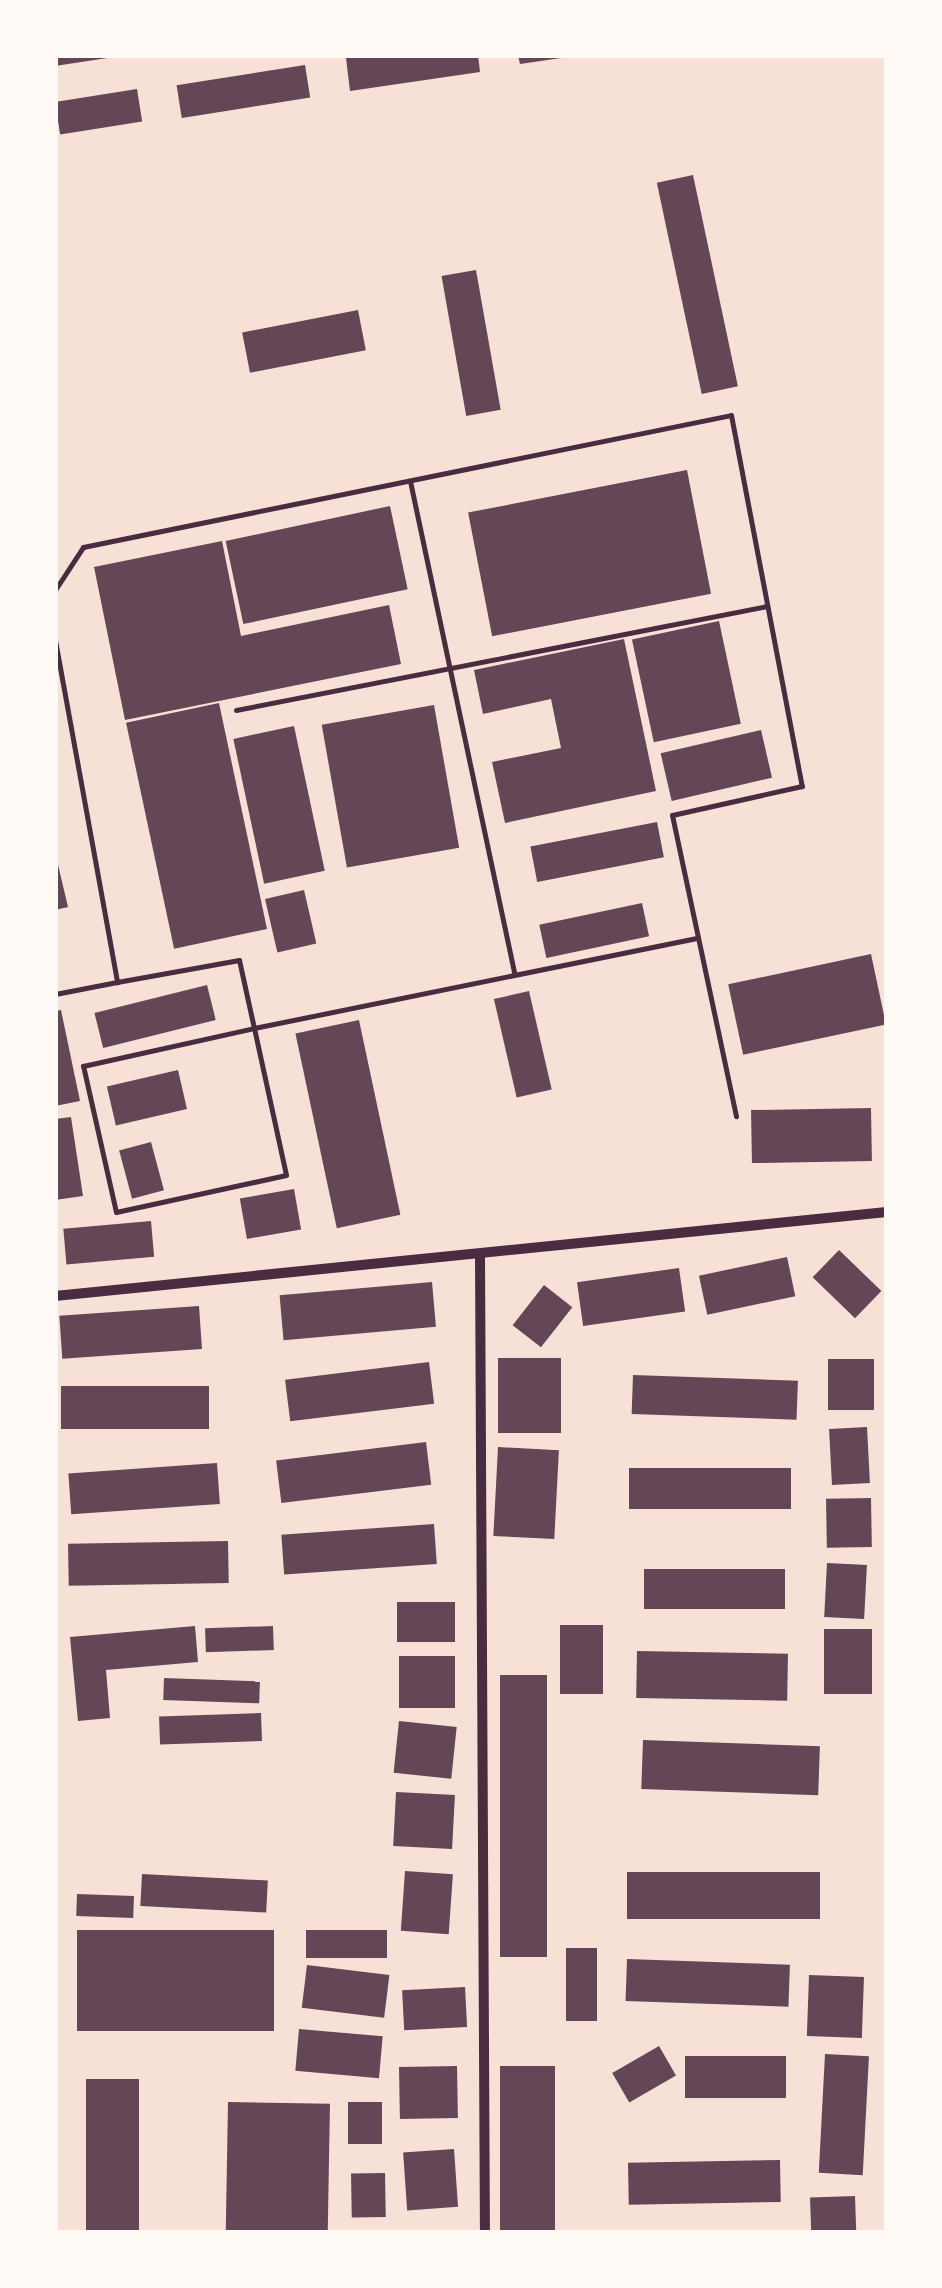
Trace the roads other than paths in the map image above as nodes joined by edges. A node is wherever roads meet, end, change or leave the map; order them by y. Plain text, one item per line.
1 (410, 480) junction
2 (55, 590) edge
3 (767, 606) junction
4 (55, 640) edge
5 (450, 666) junction
6 (236, 710) dead end
7 (698, 938) junction
8 (514, 973) junction
9 (117, 982) junction
10 (55, 994) edge
11 (254, 1028) junction
12 (736, 1116) dead end
13 (887, 1212) edge
14 (480, 1256) junction
15 (55, 1296) edge
16 (485, 2233) edge

1 - 2 lane
1 - 3 lane
1 - 5 lane
3 - 5 lane
3 - 7 lane
4 - 9 lane
5 - 6 lane
5 - 8 lane
7 - 8 lane
7 - 12 lane
8 - 11 lane
9 - 10 lane
9 - 11 lane
11 - 11 lane
13 - 14 street
14 - 15 street
14 - 16 street

